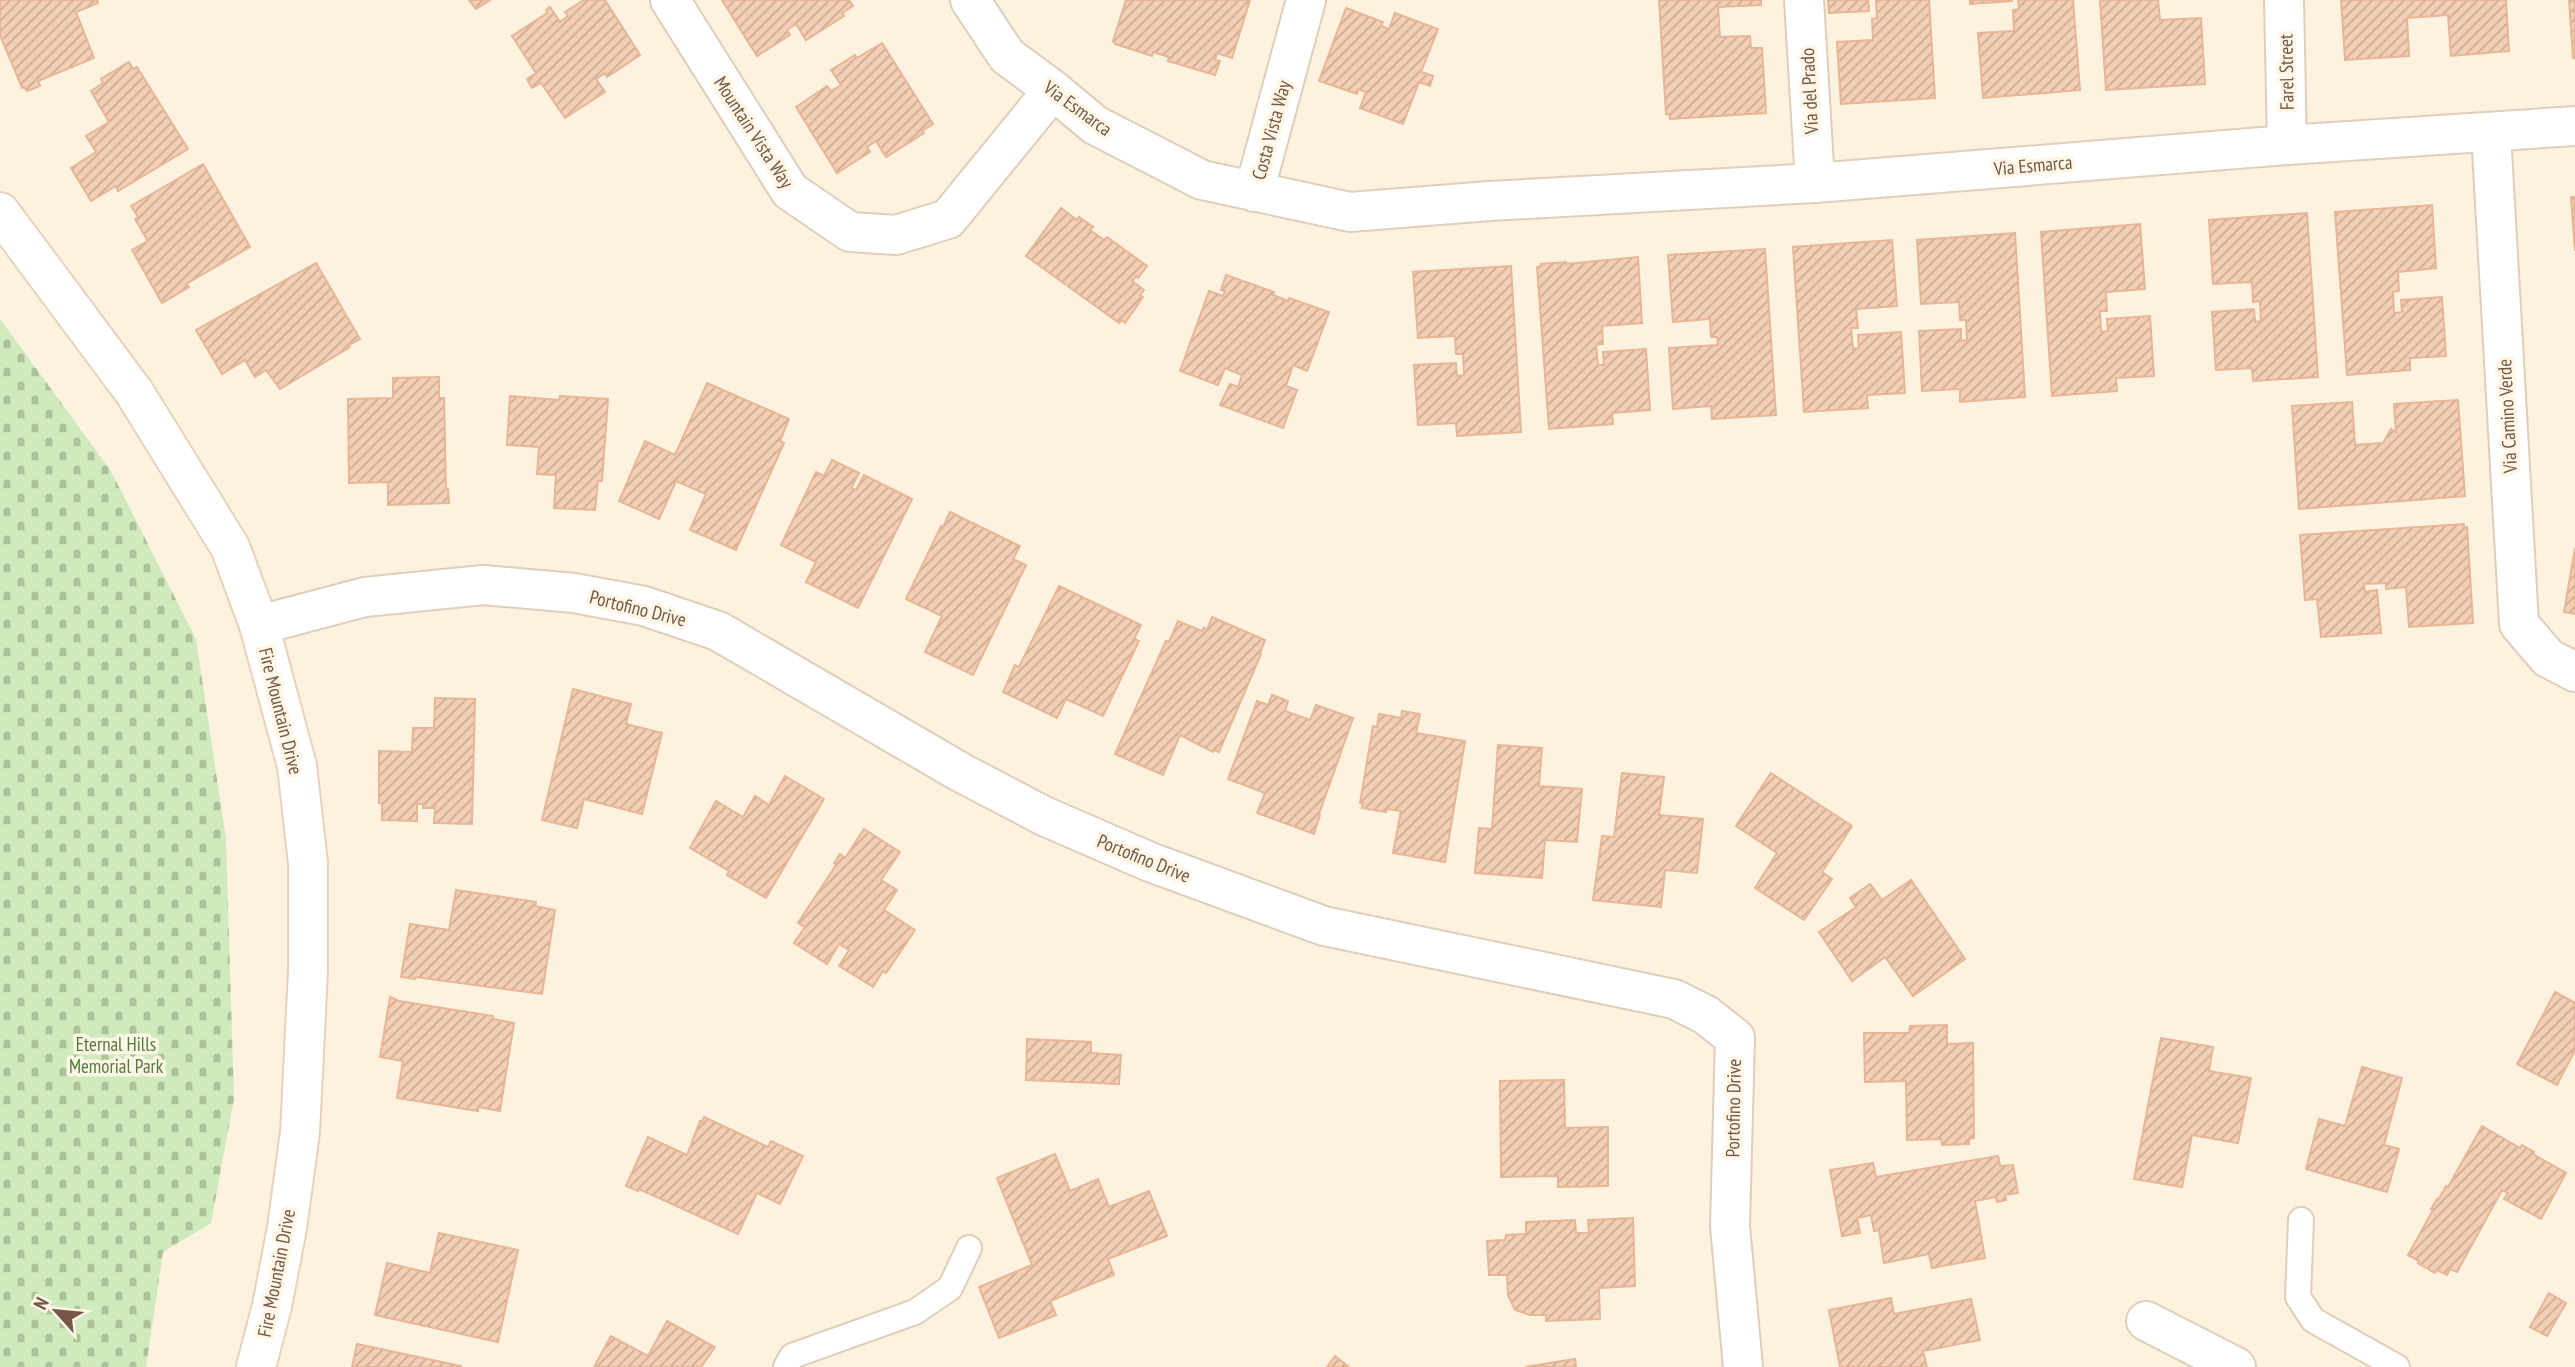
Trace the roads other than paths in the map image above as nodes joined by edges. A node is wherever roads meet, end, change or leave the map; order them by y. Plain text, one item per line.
1 (670, 0) edge
2 (970, 0) edge
3 (1306, 0) edge
4 (1804, 0) edge
5 (2284, 0) edge
6 (1053, 90) junction
7 (2575, 126) edge
8 (2491, 133) junction
9 (2287, 145) junction
10 (1815, 183) junction
11 (1254, 192) junction
12 (1490, 201) joint
13 (0, 212) edge
14 (259, 625) junction
15 (2575, 671) edge
16 (2301, 1220) dead end
17 (969, 1248) dead end
18 (2146, 1321) dead end
19 (256, 1367) edge
20 (786, 1367) edge
21 (1743, 1367) edge
22 (2236, 1367) edge
23 (2397, 1367) edge

1 - 6 street, Mountain Vista Way
2 - 6 street, Via Esmarca
3 - 11 street, Costa Vista Way
4 - 10 street, Via del Prado
5 - 9 street, Farel Street
6 - 11 street, Via Esmarca
7 - 8 street, Via Esmarca
8 - 9 street, Via Esmarca
8 - 15 street, Via Camino Verde
9 - 10 street, Via Esmarca
10 - 12 street, Via Esmarca
11 - 12 street, Costa Vista Way
13 - 14 street, Fire Mountain Drive
14 - 19 street, Fire Mountain Drive
14 - 21 street, Portofino Drive
16 - 23 lane
17 - 20 lane
18 - 22 street

